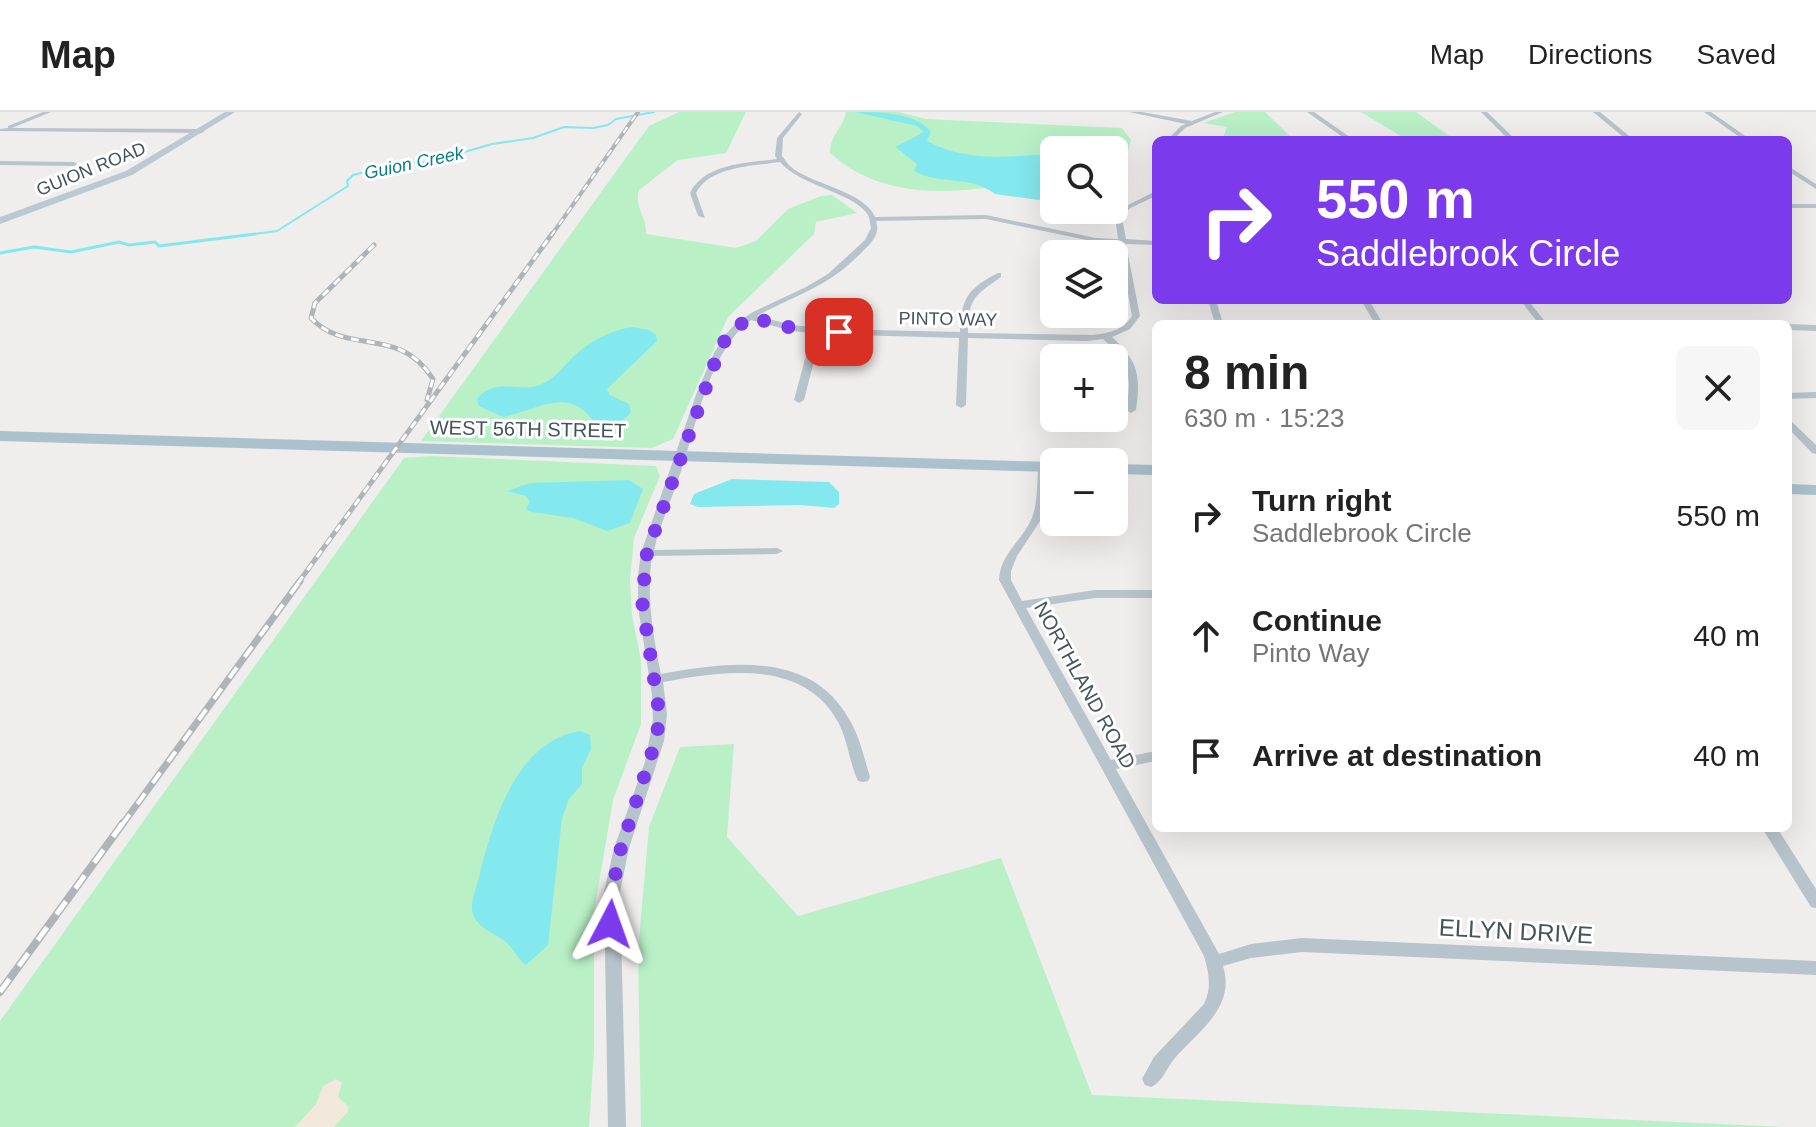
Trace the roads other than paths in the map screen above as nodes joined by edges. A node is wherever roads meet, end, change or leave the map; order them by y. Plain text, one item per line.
1 (48, 112) edge
2 (231, 112) edge
3 (1132, 112) edge
4 (1220, 112) edge
5 (1310, 112) edge
6 (1484, 112) edge
7 (1596, 112) edge
8 (1707, 112) edge
9 (799, 114) dead end
10 (1193, 123) junction
11 (1, 131) edge
12 (202, 131) junction
13 (1173, 136) edge
14 (1345, 136) edge
15 (1509, 136) edge
16 (1626, 136) edge
17 (1742, 136) edge
18 (780, 160) junction
19 (0, 163) edge
20 (74, 164) dead end
21 (1792, 171) edge
22 (1816, 187) edge
23 (1152, 195) edge
24 (1792, 206) edge
25 (1816, 206) edge
26 (702, 216) dead end
27 (874, 219) junction
28 (0, 221) edge
29 (1101, 240) edge
30 (1122, 240) edge
31 (1128, 242) edge
32 (1152, 243) edge
33 (1128, 274) edge
34 (998, 275) dead end
35 (1527, 304) edge
36 (750, 317) junction
37 (1540, 320) edge
38 (1128, 326) edge
39 (1792, 327) edge
40 (1124, 328) edge
41 (1816, 328) edge
42 (817, 331) junction
43 (963, 335) junction
44 (1105, 336) junction
45 (1816, 395) edge
46 (1792, 396) edge
47 (799, 400) dead end
48 (961, 405) dead end
49 (1131, 410) dead end
50 (1792, 427) edge
51 (0, 436) edge
52 (1816, 451) edge
53 (681, 455) junction
54 (1040, 467) edge
55 (1128, 469) edge
56 (1152, 470) edge
57 (1792, 489) edge
58 (1816, 490) edge
59 (1040, 504) edge
60 (777, 551) dead end
61 (647, 553) junction
62 (1152, 594) edge
63 (1018, 605) junction
64 (656, 679) junction
65 (1152, 757) edge
66 (1107, 766) junction
67 (863, 777) dead end
68 (1772, 832) edge
69 (1816, 902) edge
70 (1215, 962) junction
71 (1816, 968) edge
72 (1151, 1079) dead end
73 (617, 1127) edge

1 - 11 street
2 - 12 street, GUION ROAD
3 - 10 street
4 - 10 street
5 - 14 street
6 - 15 street
7 - 16 street
8 - 17 street
9 - 18 street
10 - 13 street
11 - 12 street
12 - 28 street, GUION ROAD
18 - 26 street
18 - 27 street
19 - 20 street
21 - 22 street
23 - 30 street
24 - 25 street
27 - 29 street
27 - 36 street
31 - 32 street
33 - 38 street
34 - 43 street
35 - 37 street
36 - 42 street, PINTO WAY
36 - 53 street
39 - 41 street
40 - 44 street
42 - 43 street, PINTO WAY
42 - 47 street
43 - 44 street, PINTO WAY
43 - 48 street
44 - 49 street
45 - 46 street
50 - 52 street
51 - 53 main road, WEST 56TH STREET
53 - 54 main road, WEST 56TH STREET
53 - 61 street
55 - 56 main road
57 - 58 main road
59 - 63 street, NORTHLAND ROAD
60 - 61 street
61 - 64 street
62 - 63 street
63 - 66 street, NORTHLAND ROAD
64 - 67 street
64 - 73 street
65 - 66 street
66 - 70 street, NORTHLAND ROAD
68 - 69 street
70 - 71 street, ELLYN DRIVE
70 - 72 street

